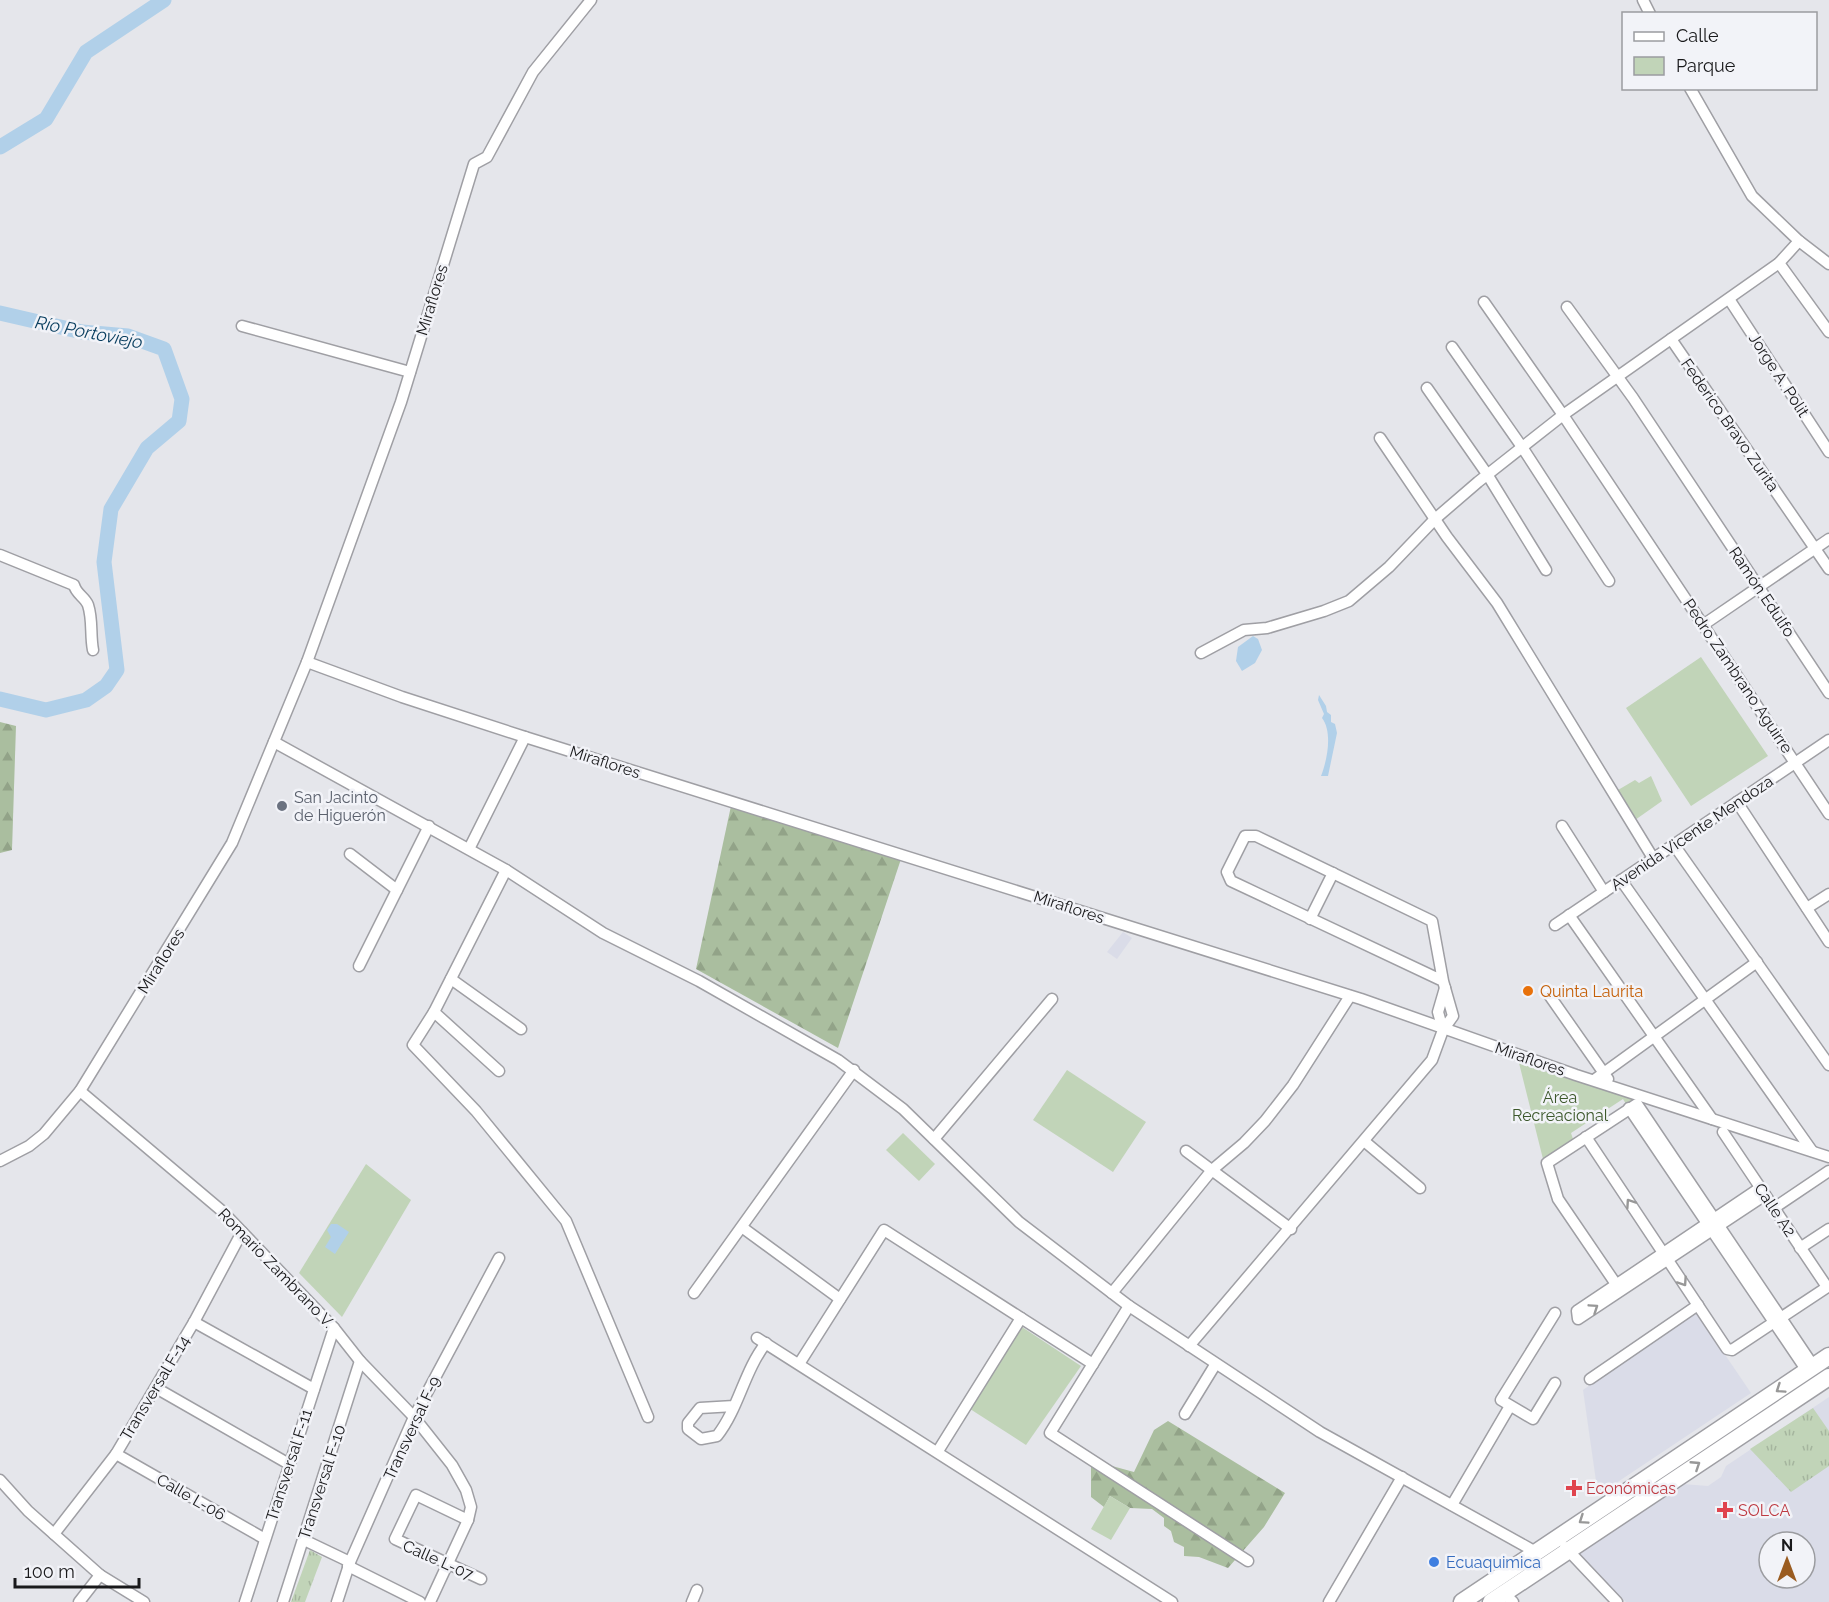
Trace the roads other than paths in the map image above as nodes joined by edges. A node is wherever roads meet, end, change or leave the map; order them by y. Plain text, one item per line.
1 (591, 0) edge
2 (1691, 90) edge
3 (1799, 241) junction
4 (1779, 263) junction
5 (1829, 264) edge
6 (1729, 299) junction
7 (1484, 302) dead end
8 (1567, 307) dead end
9 (242, 326) dead end
10 (1829, 332) edge
11 (1671, 339) junction
12 (1452, 347) dead end
13 (410, 372) junction
14 (1617, 377) junction
15 (1427, 388) dead end
16 (1563, 415) junction
17 (1380, 438) dead end
18 (1522, 447) junction
19 (1829, 452) edge
20 (1488, 474) junction
21 (1435, 519) junction
22 (1829, 539) edge
23 (1816, 548) junction
24 (0, 555) edge
25 (1829, 569) edge
26 (1546, 570) dead end
27 (1609, 581) dead end
28 (1759, 587) junction
29 (1703, 625) junction
30 (93, 650) dead end
31 (1201, 653) dead end
32 (307, 662) junction
33 (1829, 693) edge
34 (525, 737) junction
35 (1829, 740) edge
36 (274, 742) junction
37 (1796, 763) junction
38 (1737, 802) junction
39 (1829, 814) edge
40 (429, 826) junction
41 (1562, 826) dead end
42 (1674, 845) junction
43 (469, 849) junction
44 (350, 854) dead end
45 (1653, 858) junction
46 (506, 870) junction
47 (1333, 873) junction
48 (1621, 880) junction
49 (397, 890) junction
50 (1604, 892) junction
51 (1829, 894) edge
52 (1807, 908) junction
53 (1569, 915) junction
54 (1311, 920) junction
55 (1555, 925) dead end
56 (1829, 942) edge
57 (1758, 962) junction
58 (359, 966) dead end
59 (451, 979) junction
60 (1444, 984) junction
61 (1547, 992) dead end
62 (1350, 996) junction
63 (1052, 999) dead end
64 (1705, 1000) junction
65 (434, 1012) junction
66 (521, 1029) dead end
67 (1443, 1030) junction
68 (1655, 1036) junction
69 (1829, 1065) edge
70 (854, 1070) junction
71 (499, 1071) dead end
72 (1604, 1073) junction
73 (1594, 1080) junction
74 (1614, 1086) junction
75 (80, 1091) junction
76 (1713, 1119) junction
77 (1724, 1132) dead end
78 (1586, 1137) junction
79 (934, 1138) junction
80 (1364, 1141) junction
81 (1186, 1151) dead end
82 (1812, 1151) junction
83 (1829, 1157) edge
84 (0, 1161) edge
85 (1212, 1170) junction
86 (1829, 1171) edge
87 (1420, 1188) dead end
88 (1762, 1191) junction
89 (1774, 1208) junction
90 (1713, 1224) junction
91 (743, 1227) junction
92 (1291, 1229) junction
93 (1829, 1229) edge
94 (242, 1232) junction
95 (1800, 1248) junction
96 (1665, 1255) junction
97 (499, 1258) dead end
98 (1828, 1286) edge
99 (694, 1293) dead end
100 (1112, 1293) junction
101 (840, 1299) junction
102 (1698, 1305) junction
103 (1130, 1306) junction
104 (1555, 1313) dead end
105 (1021, 1318) junction
106 (1777, 1321) junction
107 (194, 1322) junction
108 (334, 1328) junction
109 (1189, 1346) junction
110 (1829, 1356) edge
111 (360, 1361) junction
112 (799, 1364) junction
113 (1093, 1364) junction
114 (1215, 1365) junction
115 (1810, 1369) junction
116 (1829, 1377) edge
117 (1590, 1379) dead end
118 (1556, 1383) dead end
119 (156, 1388) junction
120 (314, 1389) junction
121 (734, 1406) dead end
122 (1510, 1406) junction
123 (1185, 1414) dead end
124 (414, 1417) junction
125 (648, 1417) dead end
126 (1729, 1434) junction
127 (938, 1451) junction
128 (116, 1454) junction
129 (289, 1464) junction
130 (1402, 1477) junction
131 (0, 1480) edge
132 (1452, 1505) junction
133 (468, 1521) junction
134 (54, 1534) junction
135 (265, 1539) junction
136 (304, 1540) junction
137 (1562, 1544) junction
138 (1536, 1552) junction
139 (1248, 1561) dead end
140 (449, 1563) junction
141 (349, 1564) junction
142 (100, 1575) junction
143 (481, 1579) dead end
144 (697, 1590) dead end
145 (1502, 1599) edge
146 (79, 1602) edge
147 (144, 1602) edge
148 (245, 1602) edge
149 (283, 1602) edge
150 (337, 1602) edge
151 (420, 1602) edge
152 (430, 1602) edge
153 (692, 1602) edge
154 (1172, 1602) edge
155 (1329, 1602) edge
156 (1462, 1602) edge
157 (1617, 1602) edge

1 - 13 street, Miraflores
2 - 3 street
3 - 4 street, Federico Bravo Zurita
3 - 5 street
4 - 6 street, Federico Bravo Zurita
4 - 10 street
6 - 11 street, Federico Bravo Zurita
6 - 19 street, Jorge A. Polit
7 - 16 street, Pedro Zambrano Aguirre
8 - 14 street, Ramón Edulfo
9 - 13 street
11 - 14 street
11 - 23 street, Federico Bravo Zurita
12 - 18 street
13 - 32 street, Miraflores
14 - 16 street
14 - 28 street, Ramón Edulfo
15 - 20 street
16 - 18 street
16 - 29 street, Pedro Zambrano Aguirre
17 - 21 street
18 - 20 street
18 - 27 street
20 - 21 street
20 - 26 street
21 - 31 street
21 - 45 street
22 - 23 street
23 - 25 street, Federico Bravo Zurita
23 - 28 street
24 - 30 street
28 - 29 street
28 - 33 street, Ramón Edulfo
29 - 37 street, Pedro Zambrano Aguirre
32 - 34 street, Miraflores
32 - 36 street, Miraflores
34 - 43 street
34 - 62 street, Miraflores
35 - 37 street, Avenida Vicente Mendoza
36 - 40 street
36 - 75 street, Miraflores
37 - 38 street, Avenida Vicente Mendoza
37 - 39 street, Pedro Zambrano Aguirre
38 - 42 street, Avenida Vicente Mendoza
38 - 52 street
40 - 43 street
40 - 49 street
41 - 50 street
42 - 45 street, Avenida Vicente Mendoza
42 - 57 street
43 - 46 street
44 - 49 street
45 - 48 street, Avenida Vicente Mendoza
46 - 59 street
46 - 70 street
47 - 54 street
47 - 54 street
47 - 60 street
48 - 50 street, Avenida Vicente Mendoza
48 - 64 street
49 - 58 street
50 - 53 street, Avenida Vicente Mendoza
51 - 52 street
52 - 56 street
53 - 55 street, Avenida Vicente Mendoza
53 - 68 street
54 - 60 street
57 - 64 street
57 - 69 street
59 - 65 street
59 - 66 street
60 - 67 street
61 - 72 street
62 - 67 street, Miraflores
62 - 85 street
63 - 79 street
64 - 68 street
64 - 82 street
65 - 71 street
65 - 125 street
67 - 73 street, Miraflores
67 - 80 street
68 - 72 street
68 - 76 street
70 - 79 street
70 - 91 street
72 - 73 street
72 - 74 street
73 - 74 street, Miraflores
74 - 76 street, Miraflores
75 - 84 street, Miraflores
75 - 94 street, Romario Zambrano V.
76 - 82 street, Miraflores
77 - 88 street, Calle A2
78 - 90 street
96 -> 78 street
78 - 96 street
79 - 100 street
80 - 87 street
80 - 92 street
81 - 85 street
82 - 83 street, Miraflores
85 - 92 street
85 - 100 street
86 - 89 street
88 - 89 street, Calle A2
88 - 90 street
89 - 95 street, Calle A2
90 - 96 street
90 - 106 street
91 - 99 street
91 - 101 street
92 - 109 street
93 - 95 street
94 - 107 street, Transversal F-14
94 - 108 street, Romario Zambrano V.
95 - 98 street, Calle A2
96 -> 102 street
97 - 124 street, Transversal F-9
98 - 106 street
100 - 103 street
101 - 105 street
101 - 112 street
102 - 106 street
102 - 117 street
103 - 109 street
103 - 113 street
104 - 122 street
105 - 113 street
105 - 127 street
106 - 115 street
107 - 119 street, Transversal F-14
107 - 120 street
108 - 111 street, Romario Zambrano V.
108 - 120 street, Transversal F-11
109 - 114 street
110 - 115 main road
111 - 124 street, Romario Zambrano V.
111 - 136 street, Transversal F-10
112 - 121 street
112 - 127 street
113 - 139 street
114 - 123 street
114 - 130 street
115 -> 126 main road
116 - 126 main road
118 - 122 street
119 - 128 street, Transversal F-14
119 - 129 street
120 - 129 street, Transversal F-11
122 - 132 street
124 - 133 street, Romario Zambrano V.
124 - 141 street, Transversal F-9
126 - 137 main road
127 - 154 street
128 - 134 street, Transversal F-14
128 - 135 street, Calle L-06
129 - 135 street, Transversal F-11
130 - 132 street
130 - 155 street
131 - 134 street
132 - 138 street
133 - 140 street
133 - 140 street, Calle L-07
134 - 142 street
135 - 148 street, Transversal F-11
136 - 141 street
136 - 149 street, Transversal F-10
137 - 138 main road
137 - 145 main road
137 - 157 street
138 - 156 main road
140 - 143 street, Calle L-07
140 - 152 street
141 - 150 street, Transversal F-9
141 - 151 street
142 - 146 street
142 - 147 street
144 - 153 street

